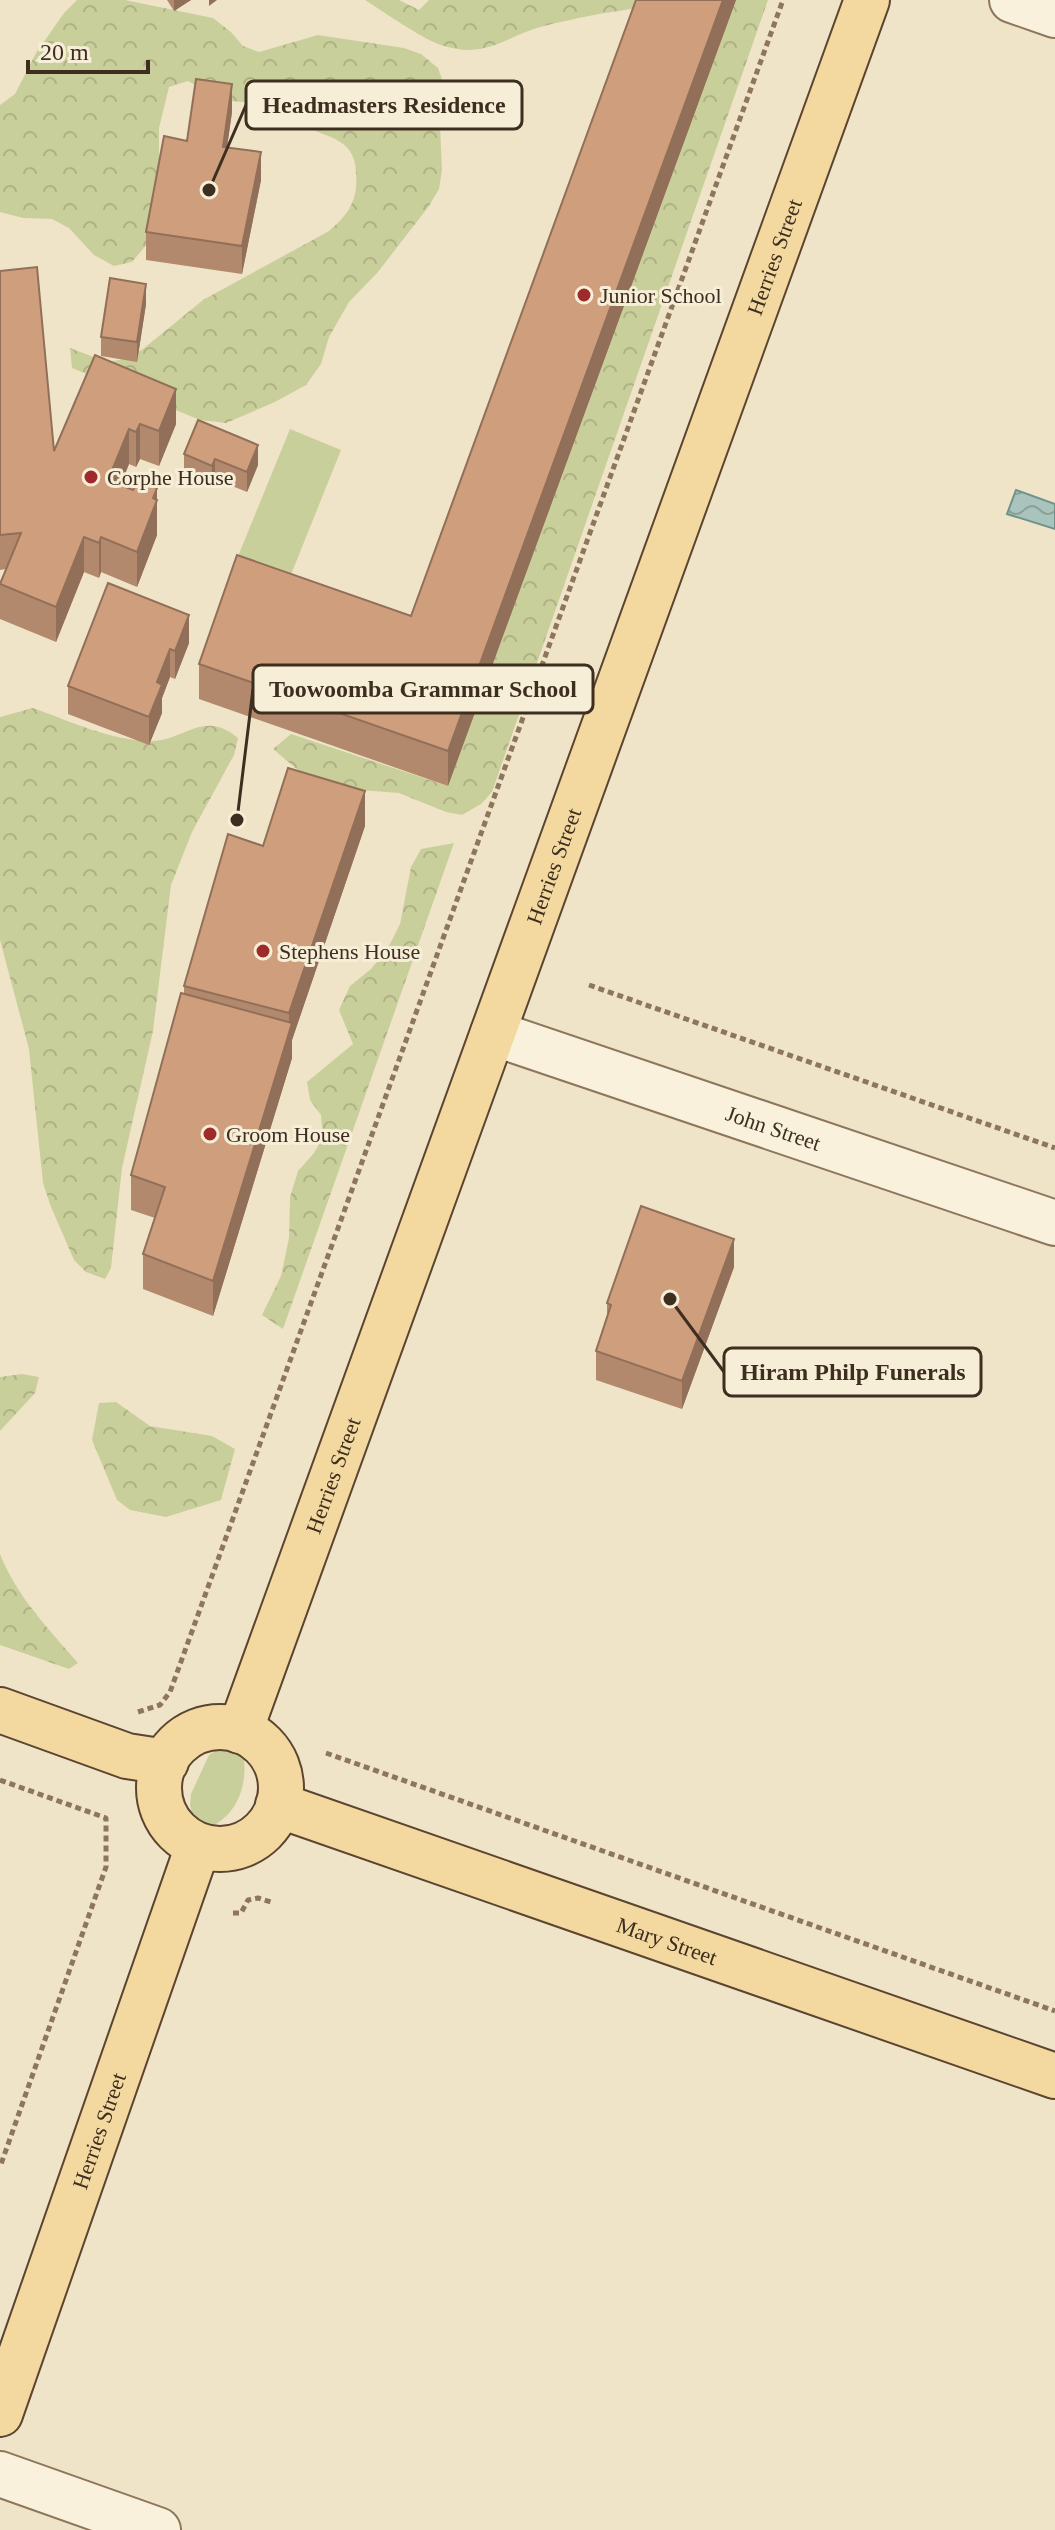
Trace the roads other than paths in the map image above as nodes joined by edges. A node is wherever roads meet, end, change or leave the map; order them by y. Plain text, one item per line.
1 (867, 0) edge
2 (1012, 0) edge
3 (1055, 15) edge
4 (493, 1033) junction
5 (1055, 1223) edge
6 (0, 1710) edge
7 (240, 1731) junction
8 (166, 1762) junction
9 (278, 1805) junction
10 (198, 1846) junction
11 (1055, 2076) edge
12 (0, 2414) edge
13 (0, 2474) edge
14 (158, 2530) edge

1 - 4 main road, Herries Street
2 - 3 street
4 - 5 street, John Street
4 - 7 main road, Herries Street
6 - 8 main road
7 - 8 main road
7 - 9 main road
8 - 10 main road
9 - 10 main road
9 - 11 main road, Mary Street
10 - 12 main road, Herries Street
13 - 14 street

